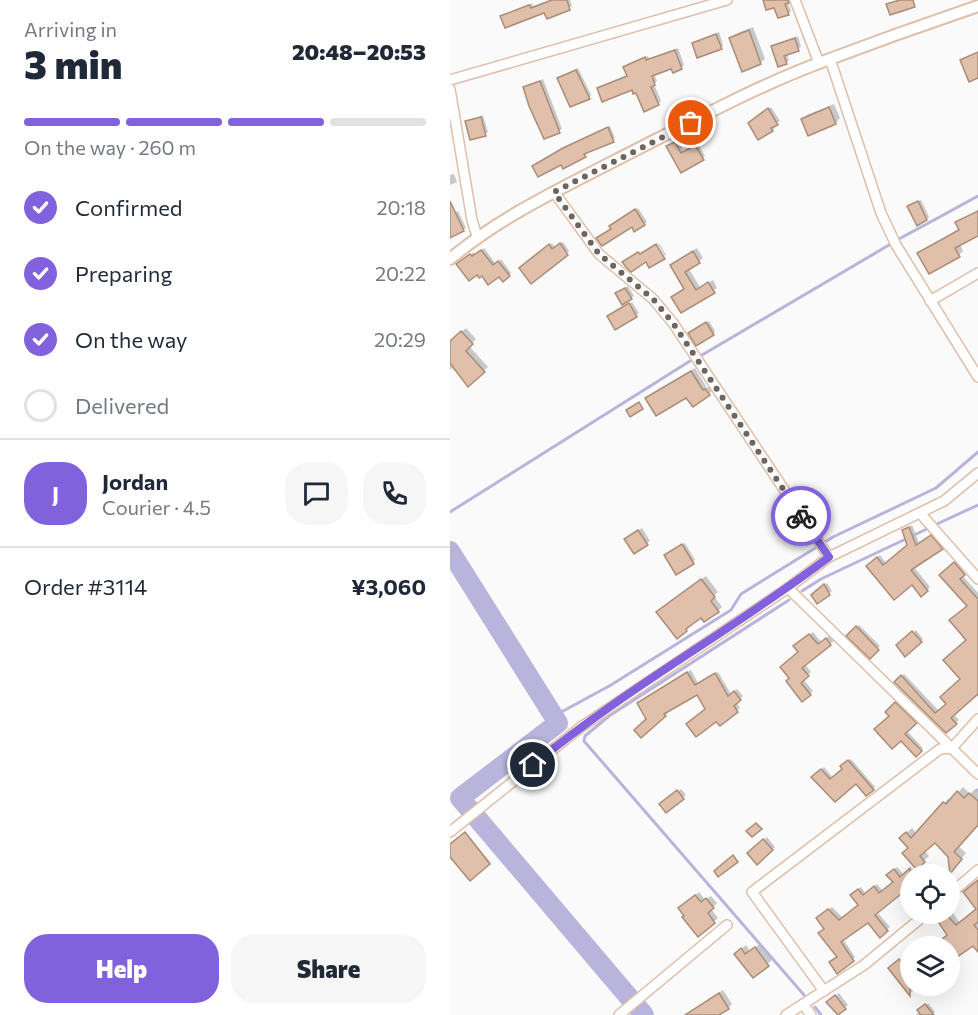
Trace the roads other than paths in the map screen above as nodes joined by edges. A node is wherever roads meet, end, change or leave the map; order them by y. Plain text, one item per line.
1 (727, 0) edge
2 (795, 0) edge
3 (978, 6) edge
4 (825, 61) junction
5 (450, 80) edge
6 (450, 90) edge
7 (554, 192) junction
8 (477, 236) junction
9 (450, 259) edge
10 (978, 273) edge
11 (930, 301) junction
12 (978, 377) edge
13 (978, 473) edge
14 (920, 513) junction
15 (826, 553) junction
16 (978, 579) edge
17 (788, 588) junction
18 (978, 719) edge
19 (952, 748) junction
20 (978, 774) edge
21 (450, 832) edge
22 (978, 870) edge
23 (960, 885) edge
24 (727, 924) dead end
25 (914, 924) edge
26 (824, 991) junction
27 (803, 1004) junction
28 (622, 1013) edge
29 (786, 1015) edge
30 (811, 1015) edge

1 - 5 street
2 - 4 street
3 - 4 street
4 - 7 street
4 - 11 street
6 - 8 street
7 - 8 street
7 - 15 street
8 - 9 street
10 - 11 street
11 - 12 street
13 - 14 street
14 - 15 street
14 - 16 street
15 - 17 street
17 - 19 street
17 - 21 street
18 - 19 street
19 - 20 street
19 - 26 street
22 - 23 street
24 - 28 street
25 - 26 street
26 - 27 street
27 - 29 street
27 - 30 street

